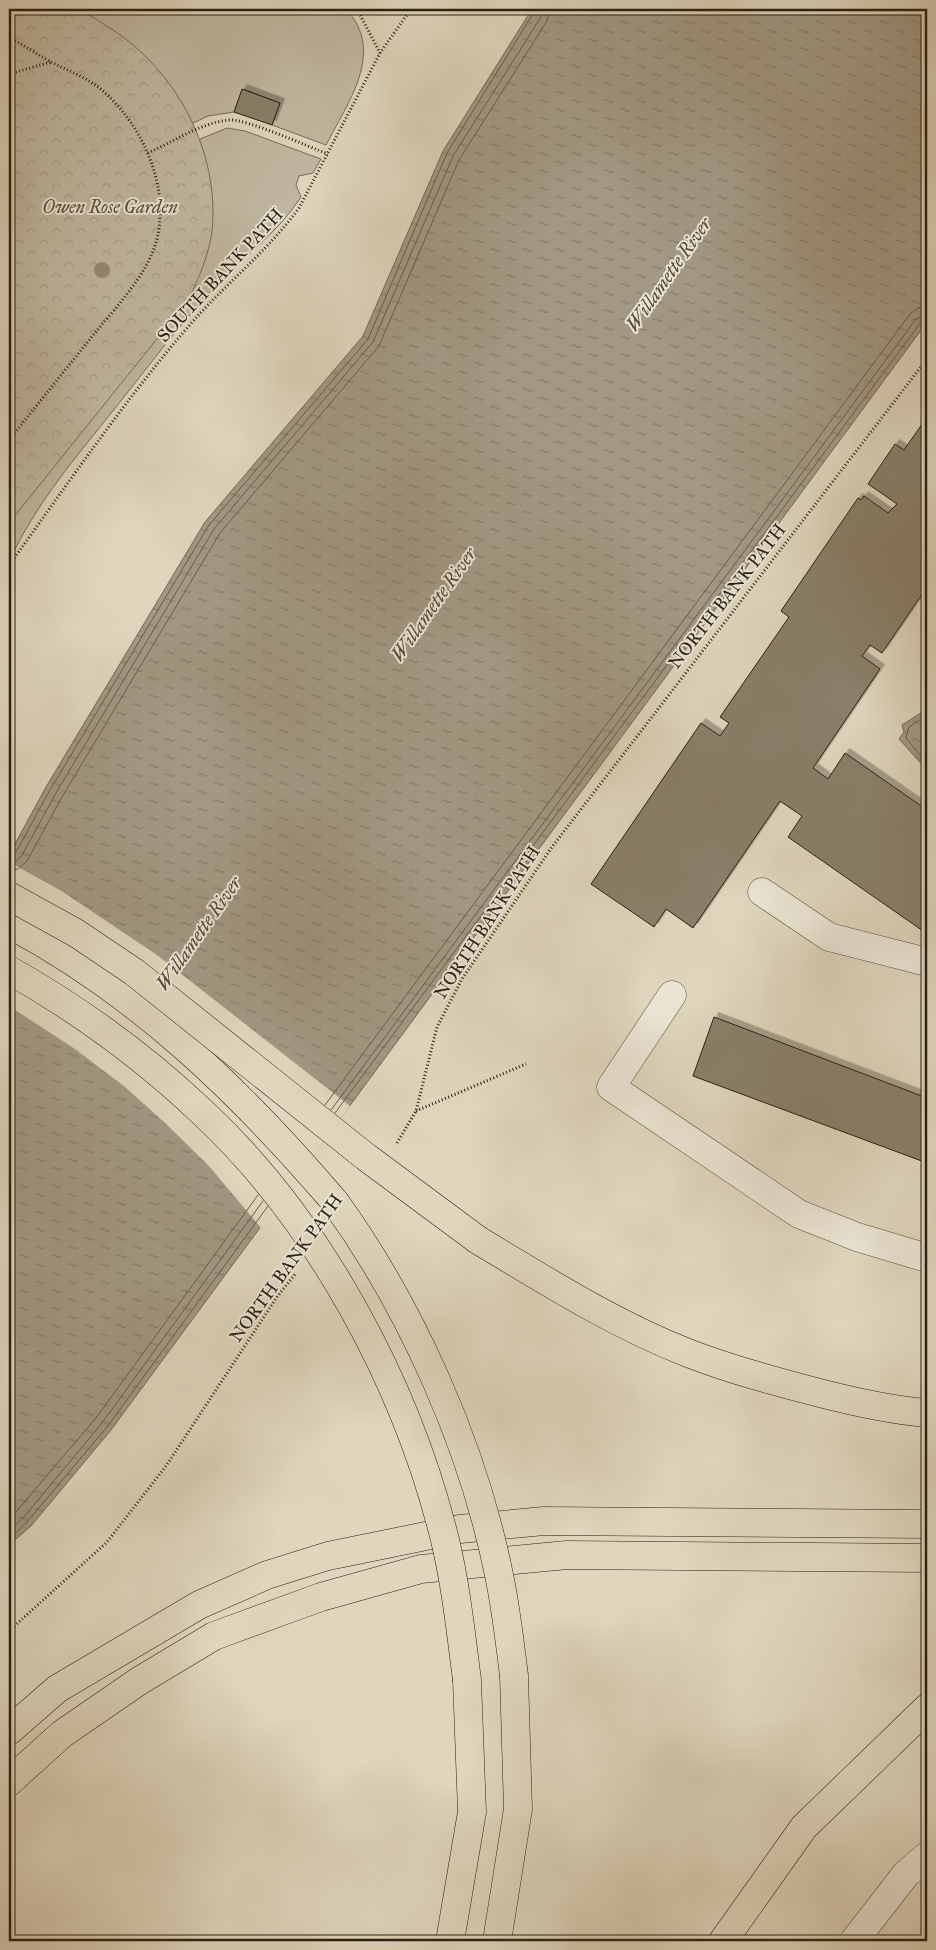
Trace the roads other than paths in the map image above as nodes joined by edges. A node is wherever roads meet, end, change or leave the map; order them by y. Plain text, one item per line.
1 (762, 892) dead end
2 (9, 896) edge
3 (9, 924) edge
4 (927, 962) edge
5 (9, 970) edge
6 (672, 995) dead end
7 (927, 1258) edge
8 (927, 1413) edge
9 (927, 1524) edge
10 (927, 1558) edge
11 (927, 1708) edge
12 (9, 1731) edge
13 (9, 1782) edge
14 (927, 1856) edge
15 (450, 1941) edge
16 (497, 1941) edge
17 (723, 1941) edge
18 (854, 1941) edge

1 - 4 street
2 - 8 highway, bridge
3 - 16 highway, bridge
5 - 15 highway, bridge
6 - 7 street
9 - 12 highway
10 - 13 highway
11 - 17 highway
14 - 18 street

